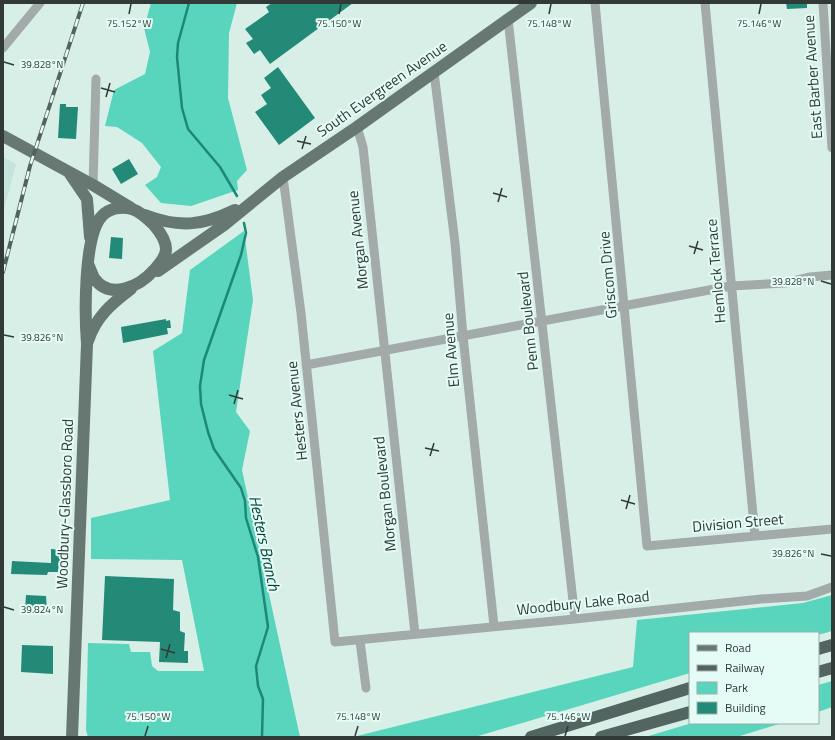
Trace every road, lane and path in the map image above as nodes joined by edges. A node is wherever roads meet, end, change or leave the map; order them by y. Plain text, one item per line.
1 (40, 3) edge
2 (531, 3) edge
3 (596, 3) edge
4 (705, 3) edge
5 (823, 3) edge
6 (508, 19) junction
7 (3, 48) edge
8 (434, 72) junction
9 (96, 79) dead end
10 (357, 127) junction
11 (3, 136) edge
12 (832, 148) edge
13 (67, 170) junction
14 (283, 177) junction
15 (93, 185) junction
16 (252, 202) junction
17 (137, 211) junction
18 (90, 246) junction
19 (88, 264) junction
20 (832, 275) edge
21 (148, 277) junction
22 (138, 284) junction
23 (731, 286) junction
24 (624, 305) junction
25 (542, 321) junction
26 (463, 336) junction
27 (87, 344) junction
28 (384, 351) junction
29 (306, 365) junction
30 (832, 529) edge
31 (755, 536) junction
32 (647, 546) joint
33 (832, 587) edge
34 (575, 619) junction
35 (494, 626) junction
36 (415, 634) junction
37 (360, 640) junction
38 (336, 642) joint
39 (832, 645) edge
40 (819, 649) edge
41 (832, 668) edge
42 (819, 672) edge
43 (366, 688) dead end
44 (689, 688) edge
45 (689, 712) edge
46 (72, 737) edge
47 (531, 737) edge
48 (601, 737) edge

1 - 7 street
2 - 6 main road, South Evergreen Avenue
3 - 24 street, Griscom Drive
4 - 23 street, Hemlock Terrace
5 - 12 street, East Barber Avenue
6 - 8 main road, South Evergreen Avenue
6 - 25 street, Penn Boulevard
8 - 10 main road, South Evergreen Avenue
8 - 26 street, Elm Avenue
9 - 15 street
10 - 14 main road, South Evergreen Avenue
10 - 28 street, Morgan Avenue
11 - 13 main road, South Evergreen Avenue
13 - 15 main road, South Evergreen Avenue
13 - 18 main road, South Evergreen Avenue
14 - 16 main road, South Evergreen Avenue
14 - 29 street, Hesters Avenue
15 - 17 main road, South Evergreen Avenue
16 - 17 main road, South Evergreen Avenue
16 - 21 main road, South Evergreen Avenue
17 - 18 main road
17 - 21 main road
18 - 19 main road
19 - 22 main road
19 - 27 main road, Woodbury-Glassboro Road
20 - 23 street
21 - 22 main road
22 - 27 main road, Woodbury-Glassboro Road
23 - 24 street
23 - 31 street, Hemlock Terrace
24 - 25 street
24 - 32 street, Griscom Drive
25 - 26 street
25 - 34 street, Penn Boulevard
26 - 28 street
26 - 35 street, Elm Avenue
27 - 46 main road, Woodbury-Glassboro Road
28 - 29 street
28 - 36 street, Morgan Boulevard
29 - 38 street, Hesters Avenue
30 - 31 street, Division Street
31 - 32 street, Division Street
33 - 34 street, Woodbury Lake Road
34 - 35 street, Woodbury Lake Road
35 - 36 street, Woodbury Lake Road
36 - 37 street, Woodbury Lake Road
37 - 38 street, Woodbury Lake Road
37 - 43 street
39 - 40 highway
41 - 42 highway
44 - 47 highway
45 - 48 highway

